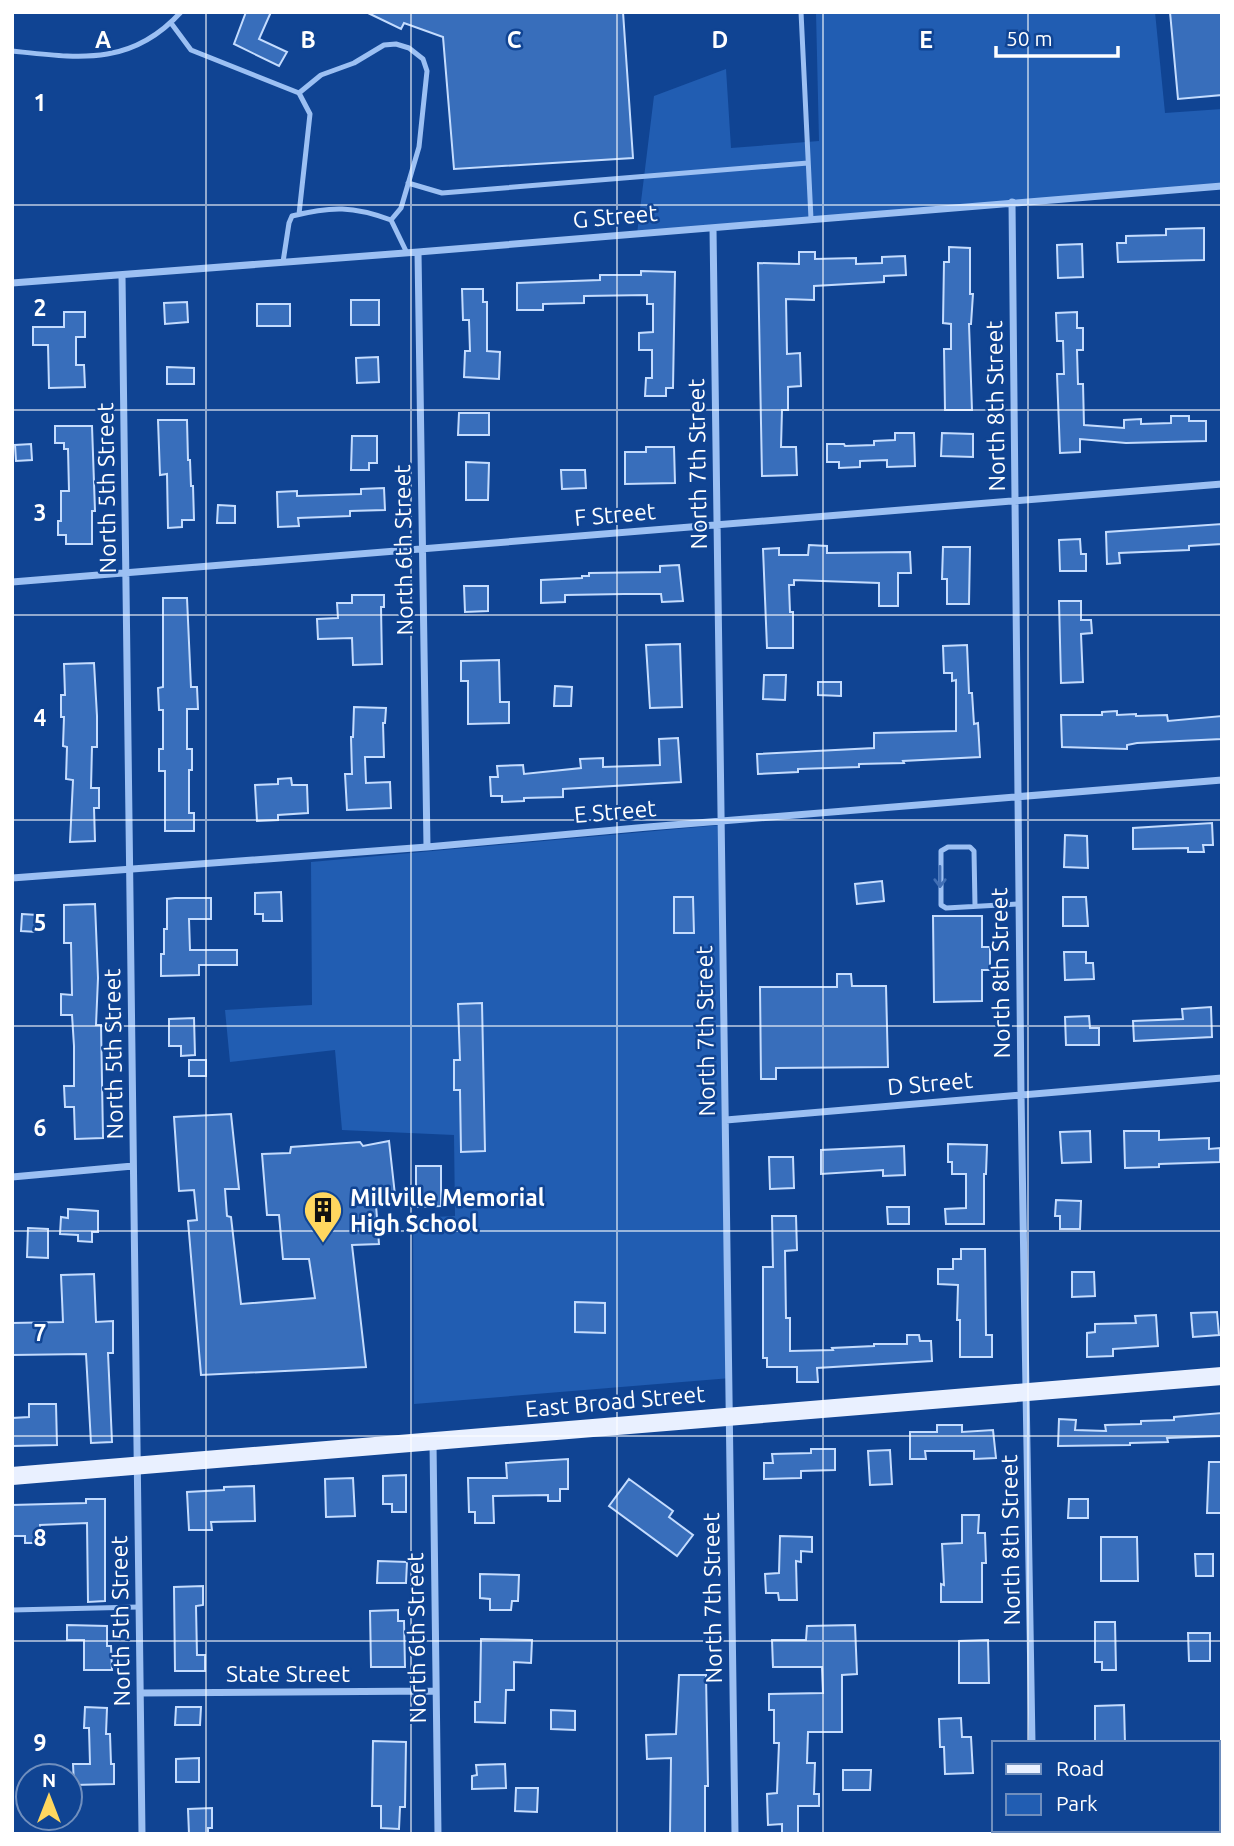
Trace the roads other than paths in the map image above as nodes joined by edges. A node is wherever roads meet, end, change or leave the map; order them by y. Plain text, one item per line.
1 (181, 12) edge
2 (800, 12) edge
3 (171, 23) junction
4 (12, 51) edge
5 (299, 93) junction
6 (808, 163) junction
7 (408, 183) junction
8 (1222, 186) edge
9 (1012, 202) junction
10 (299, 215) junction
11 (811, 219) junction
12 (391, 220) junction
13 (713, 228) junction
14 (418, 252) junction
15 (407, 253) junction
16 (283, 262) junction
17 (122, 275) junction
18 (12, 283) edge
19 (1222, 484) edge
20 (1015, 501) junction
21 (717, 525) junction
22 (422, 549) junction
23 (126, 573) junction
24 (12, 582) edge
25 (1222, 780) edge
26 (1017, 797) junction
27 (721, 821) junction
28 (427, 847) junction
29 (130, 869) junction
30 (12, 878) edge
31 (1019, 904) junction
32 (975, 906) junction
33 (1222, 1079) edge
34 (1021, 1095) junction
35 (726, 1119) junction
36 (133, 1166) junction
37 (12, 1177) edge
38 (1222, 1376) edge
39 (1027, 1392) junction
40 (729, 1417) junction
41 (433, 1441) junction
42 (137, 1466) junction
43 (12, 1476) edge
44 (139, 1606) junction
45 (12, 1610) edge
46 (436, 1691) junction
47 (141, 1693) junction
48 (1032, 1741) edge
49 (142, 1834) edge
50 (438, 1834) edge
51 (735, 1834) edge

1 - 3 lane
2 - 6 lane
3 - 4 lane
3 - 5 lane
5 - 7 lane
5 - 10 lane
6 - 7 lane
6 - 11 lane
7 - 12 lane
8 - 9 street, G Street
9 - 11 street, G Street
9 - 20 street, North 8th Street
10 - 12 lane
10 - 16 lane
11 - 13 street, G Street
12 - 15 lane
13 - 14 street, G Street
13 - 21 street, North 7th Street
14 - 15 street, G Street
14 - 22 street, North 6th Street
15 - 16 street, G Street
16 - 17 street, G Street
17 - 18 street, G Street
17 - 23 street, North 5th Street
19 - 20 street, F Street
20 - 21 street, F Street
20 - 26 street, North 8th Street
21 - 22 street, F Street
21 - 27 street, North 7th Street
22 - 23 street, F Street
22 - 28 street, North 6th Street
23 - 24 street, F Street
23 - 29 street, North 5th Street
25 - 26 street, E Street
26 - 27 street, E Street
26 - 31 street, North 8th Street
27 - 28 street, E Street
27 - 35 street, North 7th Street
28 - 29 street, E Street
29 - 30 street, E Street
29 - 36 street, North 5th Street
31 - 32 lane
31 - 34 street, North 8th Street
32 -> 32 lane
33 - 34 street, D Street
34 - 35 street, D Street
34 - 39 street, North 8th Street
35 - 40 street, North 7th Street
36 - 37 street
36 - 42 street, North 5th Street
38 - 39 main road, East Broad Street
39 - 40 main road, East Broad Street
39 - 48 street, North 8th Street
40 - 41 main road, East Broad Street
40 - 51 street, North 7th Street
41 - 42 main road, East Broad Street
41 - 46 street, North 6th Street
42 - 43 main road, East Broad Street
42 - 44 street, North 5th Street
44 - 45 lane
44 - 47 street, North 5th Street
46 - 47 street, State Street
46 - 50 street, North 6th Street
47 - 49 street, North 5th Street

